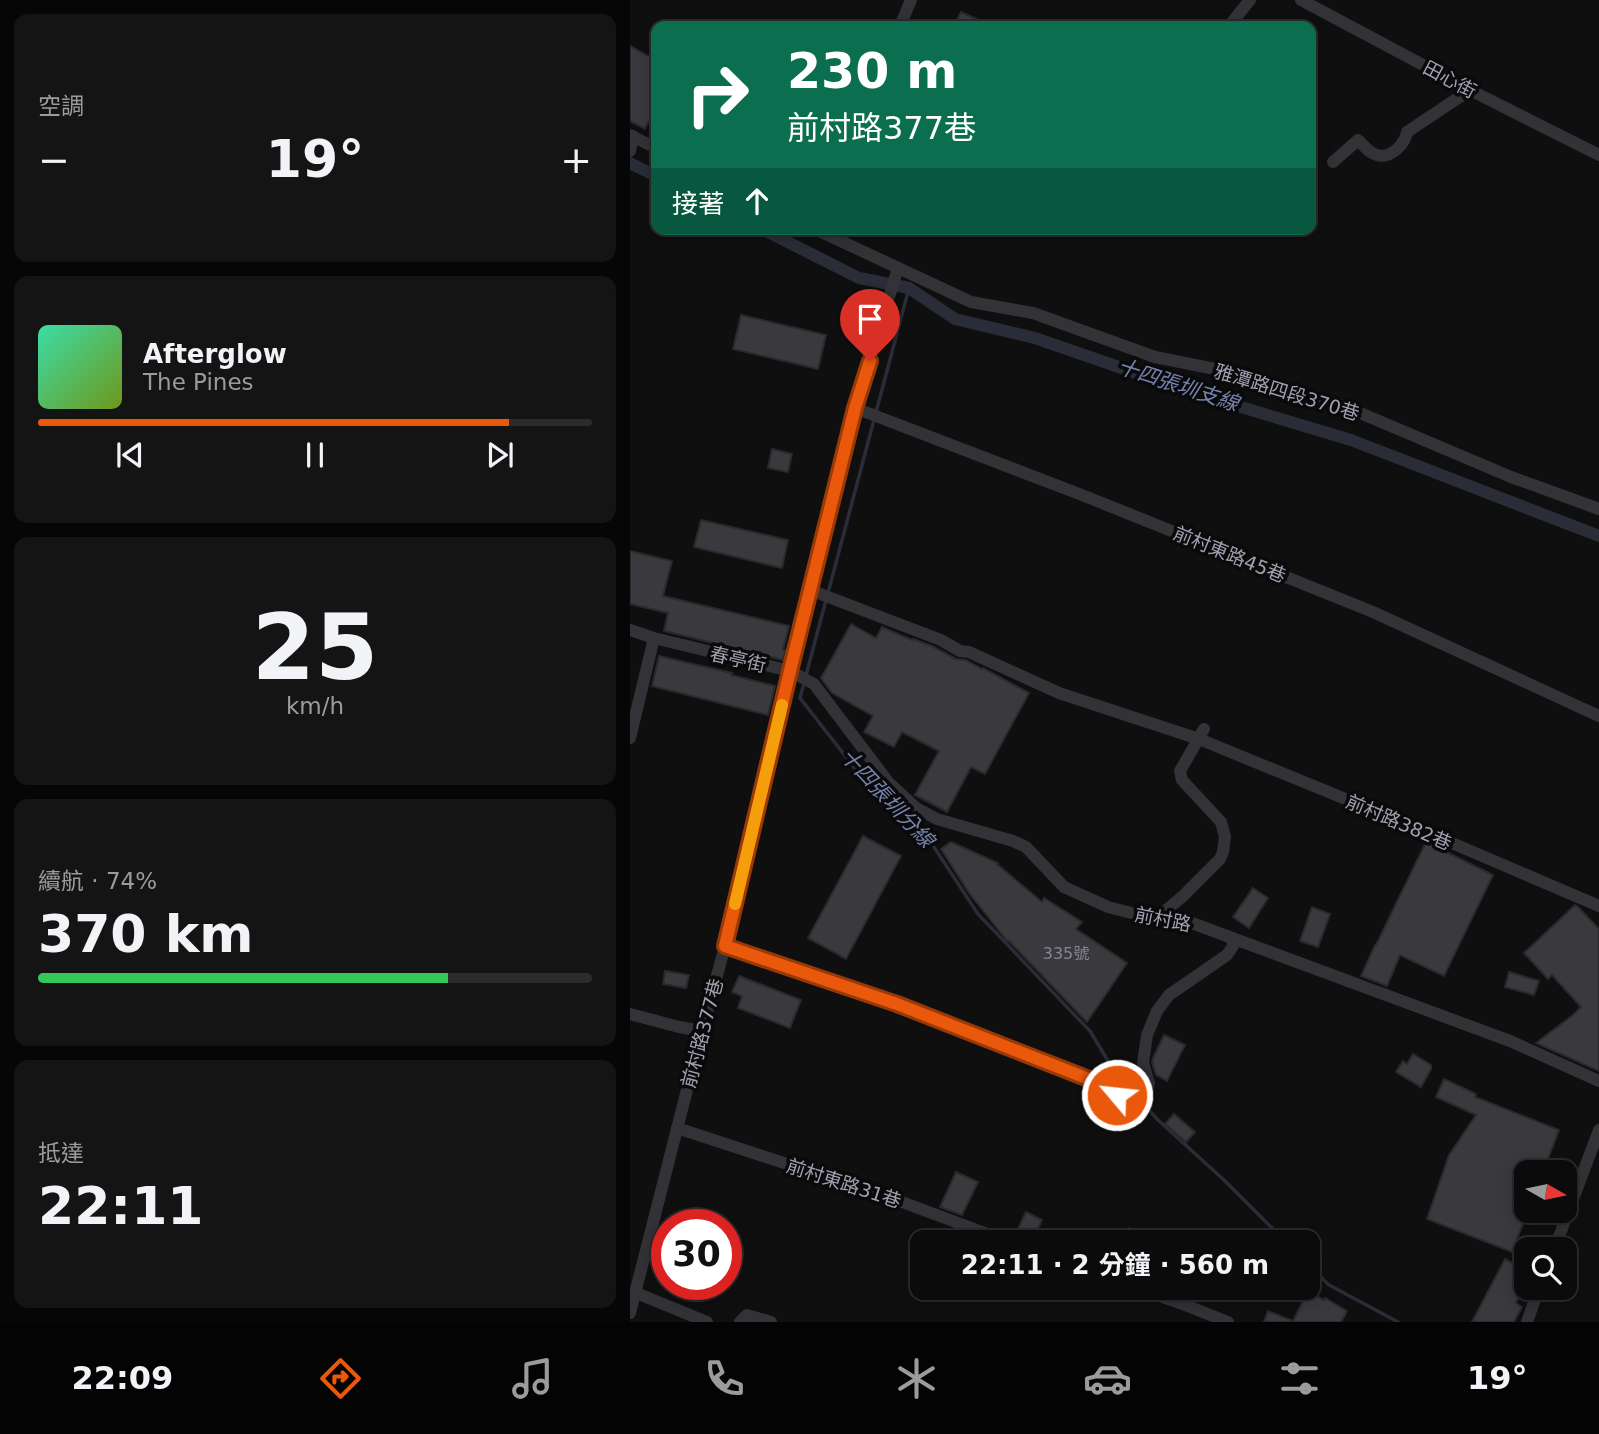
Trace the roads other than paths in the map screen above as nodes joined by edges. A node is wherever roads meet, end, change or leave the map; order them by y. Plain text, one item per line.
1 (911, 0) edge
2 (1250, 0) edge
3 (1301, 0) edge
4 (903, 21) edge
5 (1232, 21) edge
6 (1470, 90) junction
7 (632, 135) edge
8 (651, 145) edge
9 (630, 151) edge
10 (1599, 155) edge
11 (1333, 162) dead end
12 (825, 235) edge
13 (895, 279) junction
14 (855, 408) junction
15 (1599, 509) edge
16 (810, 590) junction
17 (630, 630) edge
18 (654, 638) junction
19 (790, 671) junction
20 (1599, 716) edge
21 (1202, 734) junction
22 (630, 738) edge
23 (1599, 906) edge
24 (1157, 918) junction
25 (1233, 938) junction
26 (725, 946) junction
27 (630, 1014) edge
28 (702, 1031) junction
29 (1599, 1081) edge
30 (677, 1128) junction
31 (1599, 1130) edge
32 (979, 1230) edge
33 (1559, 1237) edge
34 (634, 1292) junction
35 (1172, 1300) edge
36 (1535, 1300) edge
37 (630, 1312) edge
38 (708, 1322) edge
39 (740, 1322) edge
40 (771, 1322) edge
41 (1228, 1322) edge
42 (1527, 1322) edge

1 - 4 street
2 - 5 street
3 - 6 street, 田心街
6 - 10 street, 田心街
6 - 11 street
7 - 8 street
7 - 9 street
12 - 13 street, 雅潭路四段370巷
13 - 14 street, 春亭街
13 - 15 street, 雅潭路四段370巷
14 - 16 street, 春亭街
14 - 20 street, 前村東路45巷
16 - 19 street, 春亭街
16 - 21 street, 前村路382巷
17 - 18 street, 春亭街
18 - 19 street, 春亭街
18 - 22 street
19 - 24 street, 前村路
19 - 26 street, 前村路377巷
21 - 23 street, 前村路382巷
21 - 24 street
24 - 25 street, 前村路
25 - 26 street
25 - 29 street, 前村路
26 - 28 street, 前村路377巷
27 - 28 street
28 - 30 street, 前村路377巷
30 - 32 street, 前村東路31巷
30 - 34 street, 前村路377巷
31 - 33 street
34 - 37 street, 前村路377巷
34 - 38 street
35 - 41 street
36 - 42 street
39 - 40 street

